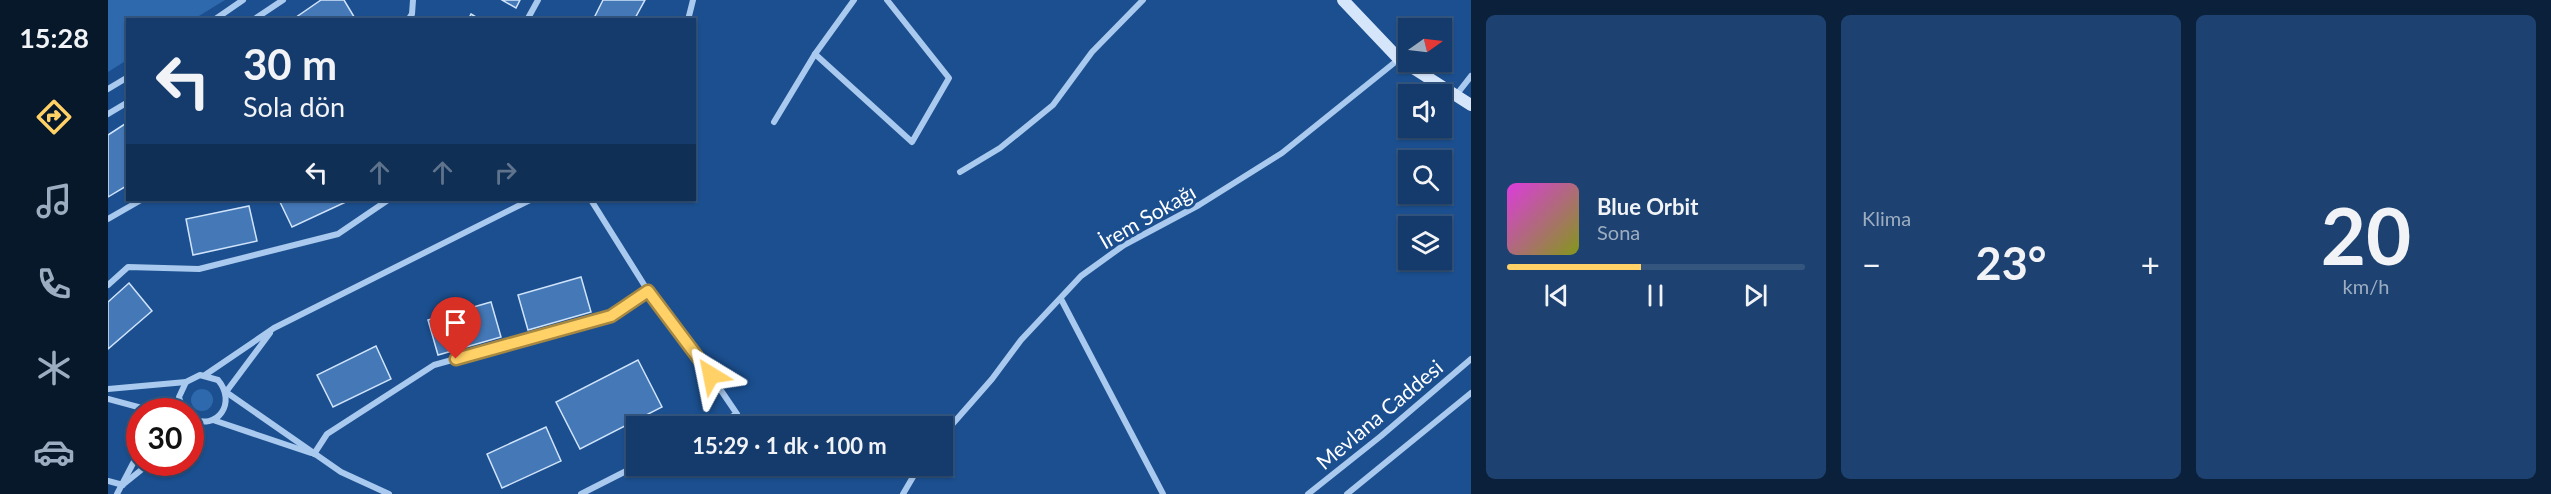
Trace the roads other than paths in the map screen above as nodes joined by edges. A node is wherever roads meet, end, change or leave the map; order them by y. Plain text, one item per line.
1 (243, 0) edge
2 (283, 0) edge
3 (413, 0) edge
4 (538, 0) edge
5 (693, 0) edge
6 (854, 0) edge
7 (887, 0) edge
8 (1143, 0) edge
9 (1342, 0) edge
10 (217, 18) edge
11 (256, 18) edge
12 (409, 18) edge
13 (528, 18) edge
14 (688, 18) edge
15 (816, 54) junction
16 (1398, 58) edge
17 (1398, 60) edge
18 (1421, 72) edge
19 (1471, 76) edge
20 (126, 78) edge
21 (108, 89) edge
22 (1457, 94) junction
23 (126, 103) edge
24 (1471, 105) edge
25 (108, 114) edge
26 (774, 122) dead end
27 (960, 172) dead end
28 (139, 201) edge
29 (387, 201) edge
30 (528, 201) edge
31 (592, 201) edge
32 (108, 219) edge
33 (108, 285) edge
34 (648, 291) junction
35 (1061, 299) junction
36 (274, 328) junction
37 (1471, 359) edge
38 (205, 375) junction
39 (186, 382) junction
40 (108, 389) edge
41 (1471, 393) edge
42 (180, 398) edge
43 (108, 399) edge
44 (126, 404) edge
45 (734, 416) edge
46 (213, 420) junction
47 (204, 421) edge
48 (953, 424) edge
49 (314, 454) junction
50 (626, 471) edge
51 (127, 476) edge
52 (134, 476) edge
53 (914, 476) edge
54 (108, 481) edge
55 (123, 485) junction
56 (117, 494) edge
57 (387, 494) edge
58 (581, 494) edge
59 (903, 494) edge
60 (1163, 494) edge
61 (1308, 494) edge
62 (1347, 494) edge

1 - 10 street
2 - 11 street
3 - 12 street
4 - 13 street
5 - 14 street
6 - 15 street
7 - 15 street
8 - 27 street
9 - 16 street
15 - 26 street
17 - 35 street, İrem Sokağı
18 - 22 street
19 - 22 street
20 - 21 street
22 - 24 street
23 - 25 street
28 - 32 street
29 - 33 street
30 - 36 street
31 - 34 street
34 - 45 street
34 - 49 street
35 - 48 street, İrem Sokağı
35 - 60 street
36 - 38 street
36 - 49 street
37 - 61 street, Mevlana Caddesi
38 - 39 street
38 - 46 street
39 - 40 street
39 - 42 street
41 - 62 street, Mevlana Caddesi
43 - 44 street
46 - 47 street
46 - 49 street
49 - 57 street
50 - 58 street
51 - 55 street
52 - 55 street
53 - 59 street
54 - 55 street
55 - 56 street

